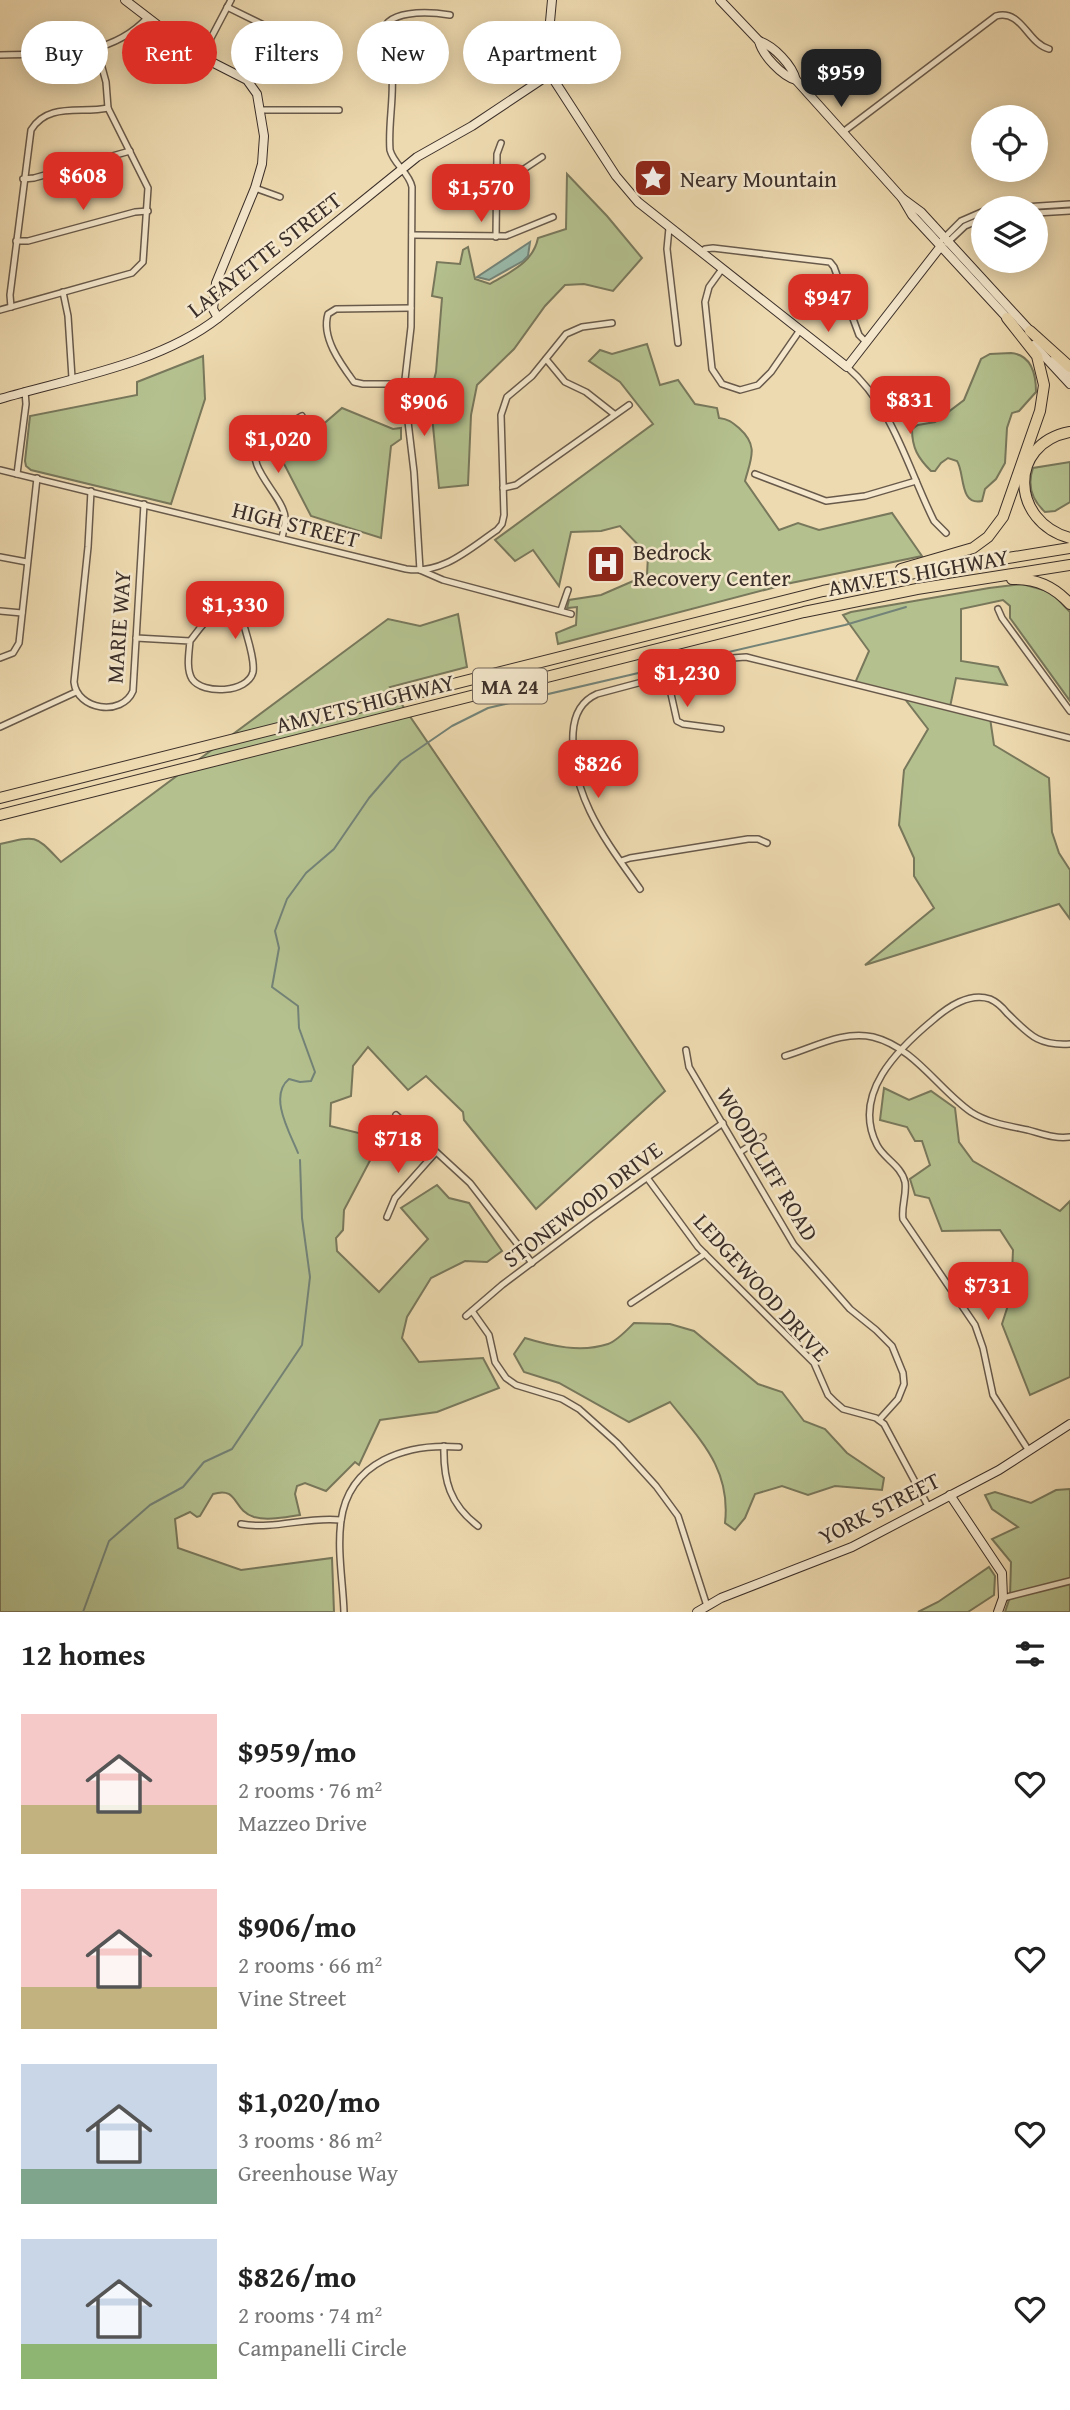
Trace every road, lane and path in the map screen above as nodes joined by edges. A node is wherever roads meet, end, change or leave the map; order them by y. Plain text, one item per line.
1 (125, 0) edge
2 (231, 0) edge
3 (552, 0) edge
4 (720, 0) edge
5 (227, 7) junction
6 (450, 15) dead end
7 (148, 17) junction
8 (153, 21) edge
9 (256, 21) edge
10 (550, 21) edge
11 (217, 26) edge
12 (108, 44) edge
13 (1049, 49) dead end
14 (21, 54) edge
15 (0, 55) edge
16 (217, 65) edge
17 (106, 84) edge
18 (538, 84) edge
19 (556, 84) edge
20 (108, 108) junction
21 (260, 110) junction
22 (339, 110) dead end
23 (843, 132) junction
24 (502, 144) dead end
25 (130, 151) junction
26 (542, 157) dead end
27 (401, 169) junction
28 (497, 172) junction
29 (23, 179) junction
30 (255, 188) junction
31 (280, 197) dead end
32 (1070, 204) edge
33 (1048, 205) edge
34 (148, 211) junction
35 (1070, 211) edge
36 (1048, 212) edge
37 (971, 215) edge
38 (553, 217) dead end
39 (971, 223) edge
40 (669, 228) junction
41 (412, 235) junction
42 (496, 237) junction
43 (16, 242) junction
44 (944, 242) junction
45 (701, 252) junction
46 (722, 269) junction
47 (63, 292) junction
48 (11, 307) junction
49 (411, 308) junction
50 (0, 310) edge
51 (218, 318) junction
52 (1007, 318) junction
53 (612, 323) dead end
54 (800, 330) junction
55 (1030, 331) junction
56 (866, 342) junction
57 (678, 343) dead end
58 (546, 359) junction
59 (846, 367) junction
60 (1070, 367) edge
61 (1070, 375) edge
62 (72, 378) junction
63 (404, 384) junction
64 (1070, 384) edge
65 (25, 391) junction
66 (0, 399) edge
67 (629, 405) dead end
68 (614, 414) junction
69 (302, 416) dead end
70 (1070, 432) edge
71 (0, 470) edge
72 (17, 474) junction
73 (755, 474) dead end
74 (37, 478) junction
75 (916, 481) junction
76 (503, 488) junction
77 (91, 491) junction
78 (144, 504) junction
79 (946, 533) dead end
80 (282, 538) junction
81 (1070, 538) edge
82 (1070, 548) edge
83 (0, 557) edge
84 (27, 562) junction
85 (1070, 565) edge
86 (420, 570) junction
87 (941, 585) junction
88 (568, 590) dead end
89 (823, 591) junction
90 (1070, 604) edge
91 (998, 608) dead end
92 (0, 611) edge
93 (561, 611) junction
94 (22, 613) junction
95 (571, 614) dead end
96 (136, 638) junction
97 (191, 641) junction
98 (0, 658) edge
99 (667, 676) junction
100 (76, 692) junction
101 (1070, 711) edge
102 (0, 727) edge
103 (721, 729) dead end
104 (1070, 738) edge
105 (0, 798) edge
106 (0, 815) edge
107 (767, 844) dead end
108 (621, 861) junction
109 (640, 889) dead end
110 (1070, 1044) edge
111 (686, 1050) dead end
112 (900, 1050) junction
113 (785, 1056) dead end
114 (396, 1115) dead end
115 (723, 1124) junction
116 (763, 1137) dead end
117 (1070, 1137) edge
118 (436, 1152) junction
119 (740, 1153) junction
120 (648, 1178) junction
121 (387, 1217) dead end
122 (705, 1254) junction
123 (532, 1263) junction
124 (631, 1303) dead end
125 (472, 1311) junction
126 (466, 1316) dead end
127 (879, 1420) junction
128 (1070, 1424) edge
129 (444, 1446) junction
130 (459, 1447) dead end
131 (1029, 1451) junction
132 (950, 1495) junction
133 (928, 1506) junction
134 (341, 1520) junction
135 (241, 1524) dead end
136 (478, 1526) dead end
137 (1070, 1581) edge
138 (1003, 1598) junction
139 (707, 1606) junction
140 (344, 1612) edge
141 (697, 1612) edge
142 (998, 1612) edge

1 - 7 street
2 - 5 street
3 - 10 street
4 - 23 street
5 - 9 street
5 - 11 street
6 - 27 street
7 - 8 street
7 - 12 street
13 - 23 street
14 - 15 street
16 - 21 street
17 - 20 street
18 - 27 street, LAFAYETTE STREET
19 - 40 street
20 - 25 street
20 - 29 street
21 - 22 street
21 - 30 street
23 - 44 street
24 - 28 street
25 - 29 street
25 - 34 street
26 - 28 street
27 - 41 street
27 - 51 street, LAFAYETTE STREET
28 - 42 street
29 - 43 street
30 - 31 street
30 - 51 street
32 - 33 street
34 - 43 street
34 - 47 street
35 - 36 street
37 - 44 street
38 - 42 street
39 - 44 street
40 - 45 street
40 - 57 street
41 - 42 street
41 - 49 street
43 - 48 street
44 - 52 street
44 - 55 street
44 - 56 street
45 - 46 street
45 - 56 street
46 - 54 street
46 - 54 street
47 - 48 street
47 - 62 street
48 - 50 street
49 - 63 street
49 - 63 street
51 - 62 street, LAFAYETTE STREET
52 - 64 street
52 - 89 highway
53 - 58 street
54 - 59 street
55 - 60 highway
55 - 61 street
56 - 59 street
58 - 68 street
58 - 76 street
59 - 75 street
62 - 65 street, LAFAYETTE STREET
63 - 86 street
65 - 66 street, LAFAYETTE STREET
65 - 72 street
67 - 68 street
68 - 76 street
69 - 80 street
70 - 81 highway
71 - 72 street, HIGH STREET
72 - 74 street, HIGH STREET
73 - 75 street
74 - 77 street, HIGH STREET
74 - 84 street
75 - 79 street
76 - 86 street
77 - 78 street, HIGH STREET
77 - 100 street, MARIE WAY
78 - 80 street, HIGH STREET
78 - 96 street, MARIE WAY
80 - 86 street, HIGH STREET
82 - 89 highway, AMVETS HIGHWAY / MA 24
83 - 84 street
84 - 94 street
85 - 87 highway, AMVETS HIGHWAY / MA 24
86 - 93 street
87 - 90 highway
87 - 106 highway, AMVETS HIGHWAY / MA 24
88 - 93 street
89 - 105 highway, AMVETS HIGHWAY / MA 24
91 - 101 street
92 - 94 street
93 - 95 street
94 - 98 street
96 - 97 street
96 - 100 street, MARIE WAY
97 - 97 street
99 - 103 street
99 - 104 street
99 - 108 street
100 - 102 street
107 - 108 street
108 - 109 street
110 - 112 street
111 - 115 street, WOODCLIFF ROAD
112 - 113 street
112 - 117 street
112 - 131 street
114 - 118 street
115 - 119 street, WOODCLIFF ROAD
115 - 120 street, STONEWOOD DRIVE
116 - 119 street
118 - 121 street
118 - 123 street
119 - 127 street, WOODCLIFF ROAD
120 - 122 street, LEDGEWOOD DRIVE
120 - 123 street, STONEWOOD DRIVE
122 - 124 street
122 - 127 street, LEDGEWOOD DRIVE
123 - 125 street, STONEWOOD DRIVE
125 - 126 street, STONEWOOD DRIVE
125 - 139 street
127 - 133 street
128 - 131 street, YORK STREET
129 - 130 street
129 - 134 street
129 - 136 street
131 - 132 street, YORK STREET
132 - 133 street, YORK STREET
132 - 138 street
133 - 139 street, YORK STREET
134 - 135 street
134 - 140 street
137 - 138 street
138 - 142 street
139 - 141 street, YORK STREET

